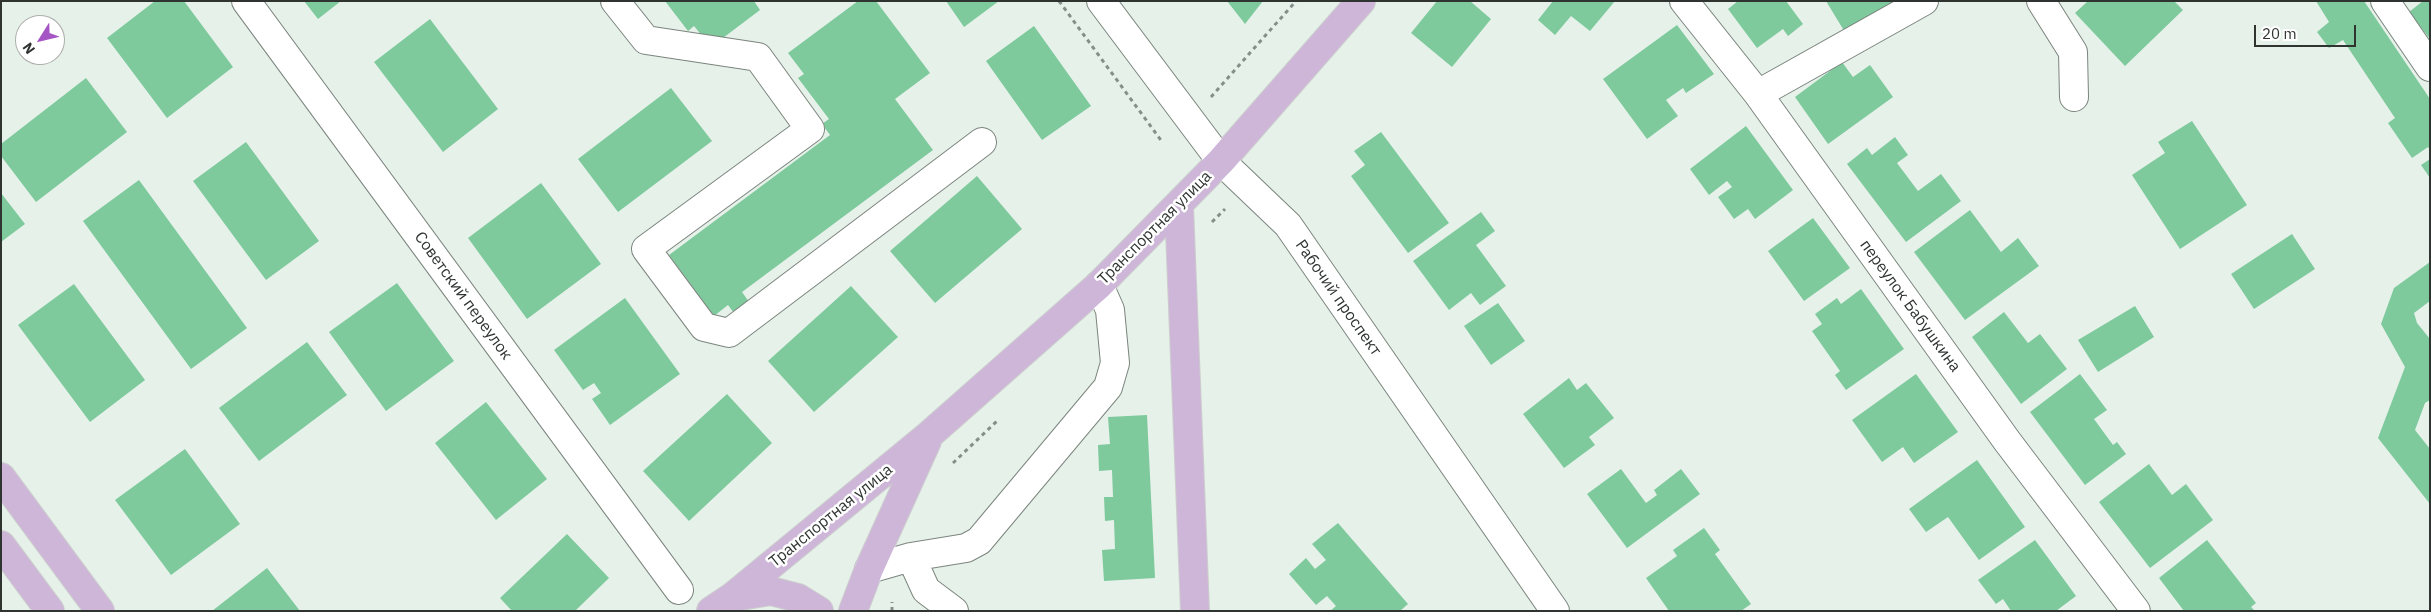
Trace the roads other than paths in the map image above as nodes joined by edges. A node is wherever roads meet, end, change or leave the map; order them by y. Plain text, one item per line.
1 (246, 1) edge
2 (615, 1) edge
3 (1101, 1) edge
4 (1361, 1) edge
5 (1684, 1) edge
6 (1924, 1) edge
7 (2041, 1) edge
8 (2385, 1) edge
9 (2430, 67) edge
10 (1758, 94) junction
11 (2074, 97) dead end
12 (982, 142) dead end
13 (1221, 162) junction
14 (1179, 206) junction
15 (1099, 285) junction
16 (929, 435) junction
17 (1, 477) edge
18 (1, 545) edge
19 (903, 559) junction
20 (869, 569) junction
21 (679, 590) dead end
22 (721, 604) edge
23 (50, 611) edge
24 (100, 611) edge
25 (819, 611) edge
26 (854, 611) edge
27 (954, 611) edge
28 (1195, 611) edge
29 (1555, 611) edge
30 (2136, 611) edge

1 - 21 street, Советский переулок
2 - 12 street
3 - 13 street, Рабочий проспект
4 - 13 main road, Транспортная улица
5 - 10 street, переулок Бабушкина
6 - 10 street
7 - 11 street
8 - 9 street
10 - 30 street, переулок Бабушкина
13 - 14 main road, Транспортная улица
13 - 29 street, Рабочий проспект
14 - 15 main road, Транспортная улица
14 - 28 main road
15 - 16 main road, Транспортная улица
15 - 19 street
16 - 20 main road, Транспортная улица
16 - 22 main road, Транспортная улица
17 - 24 main road
18 - 23 main road
19 - 20 street
19 - 27 street
20 - 26 main road, Транспортная улица
22 - 25 main road, Транспортная улица

